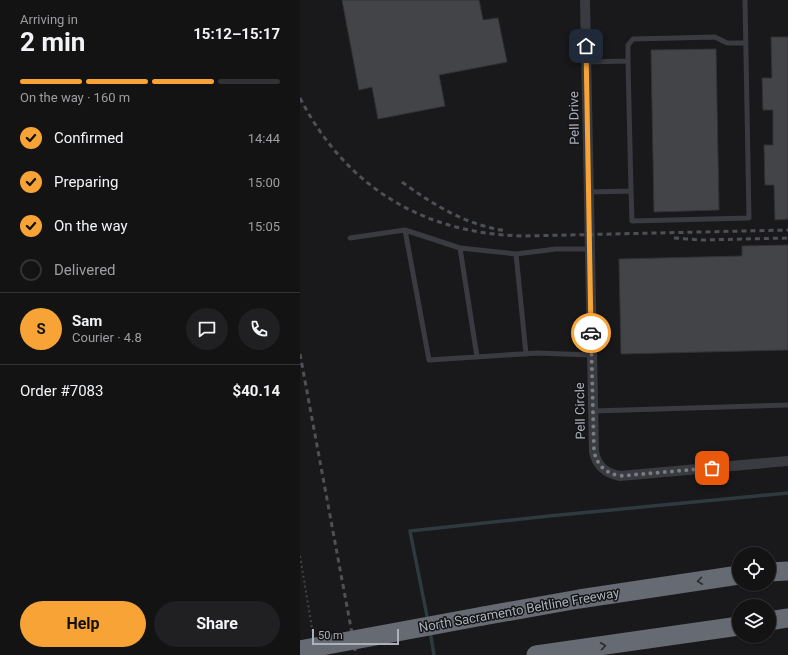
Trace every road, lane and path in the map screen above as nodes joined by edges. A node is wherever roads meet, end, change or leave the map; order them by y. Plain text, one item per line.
1 (585, 0) edge
2 (745, 0) edge
3 (746, 43) junction
4 (628, 61) junction
5 (586, 62) junction
6 (631, 191) junction
7 (588, 192) junction
8 (405, 230) junction
9 (589, 235) joint
10 (350, 238) dead end
11 (460, 248) junction
12 (589, 249) junction
13 (516, 254) junction
14 (526, 354) junction
15 (592, 355) junction
16 (477, 357) junction
17 (788, 405) edge
18 (593, 411) junction
19 (788, 462) edge
20 (300, 556) edge
21 (788, 570) edge
22 (776, 571) edge
23 (732, 576) edge
24 (788, 618) edge
25 (776, 620) edge
26 (732, 627) edge
27 (307, 645) edge
28 (536, 655) edge

1 - 5 street, Pell Drive
2 - 3 lane
3 - 4 lane
3 - 6 lane
4 - 5 lane
4 - 6 lane
5 - 7 street, Pell Drive
6 - 7 lane
7 - 9 street, Pell Drive
8 - 10 lane
8 - 11 lane
8 - 16 lane
9 - 12 street, Pell Circle
11 - 13 lane
11 - 16 lane
12 - 13 lane
12 - 15 street, Pell Circle
13 - 14 lane
14 - 15 lane
14 - 16 lane
15 - 18 street, Pell Circle
17 - 18 lane
18 - 19 street, Pell Circle
20 - 27 path
21 - 22 highway
23 -> 27 highway, North Sacramento Beltline Freeway, bridge
24 - 25 highway
28 -> 26 highway

